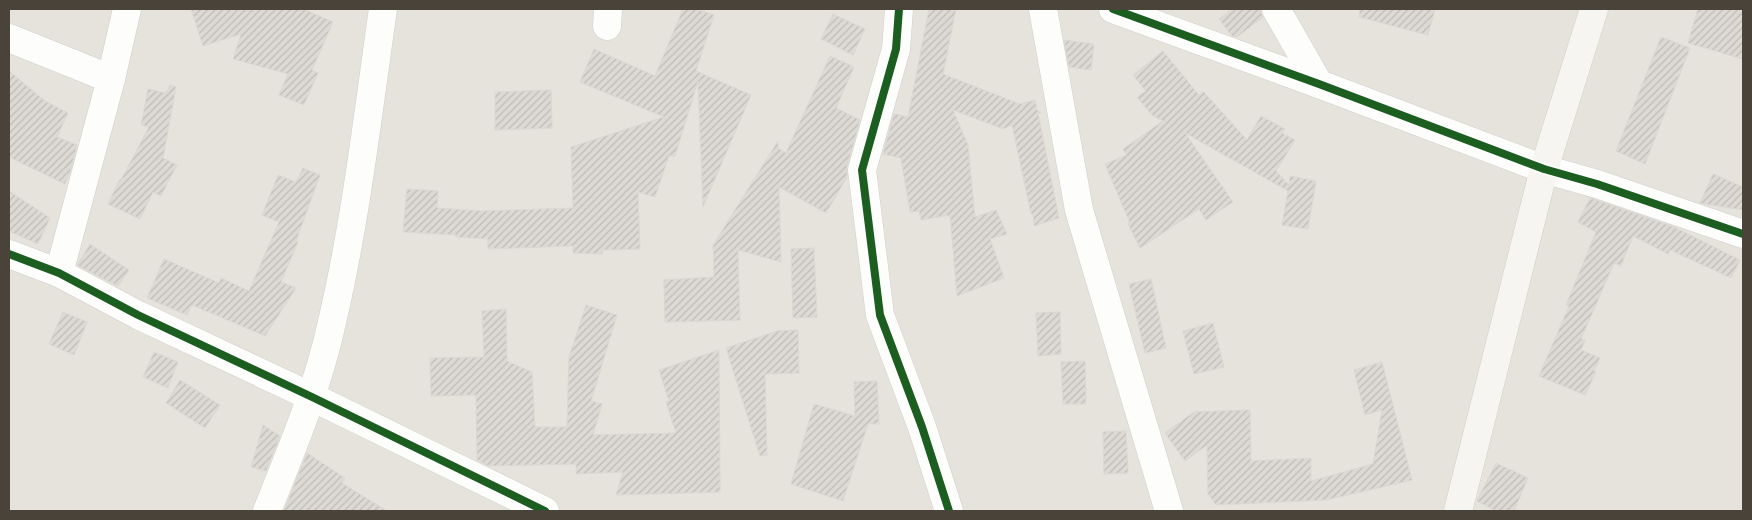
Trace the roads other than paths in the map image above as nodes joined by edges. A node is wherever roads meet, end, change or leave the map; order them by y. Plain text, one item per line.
1 (127, 9) edge
2 (383, 9) edge
3 (899, 9) edge
4 (1043, 9) edge
5 (1112, 9) edge
6 (1276, 9) edge
7 (1594, 9) edge
8 (9, 38) edge
9 (112, 79) junction
10 (1318, 84) junction
11 (1544, 170) junction
12 (1743, 234) edge
13 (9, 254) edge
14 (58, 273) junction
15 (312, 397) junction
16 (268, 511) edge
17 (545, 511) edge
18 (949, 511) edge
19 (1169, 511) edge
20 (1458, 511) edge

1 - 9 street
2 - 15 street
3 - 18 street
4 - 19 street
5 - 10 street
6 - 10 street
7 - 11 main road
8 - 9 street
9 - 14 street
10 - 11 street
11 - 12 street
11 - 20 main road
13 - 14 street
14 - 15 street
15 - 16 street
15 - 17 street

